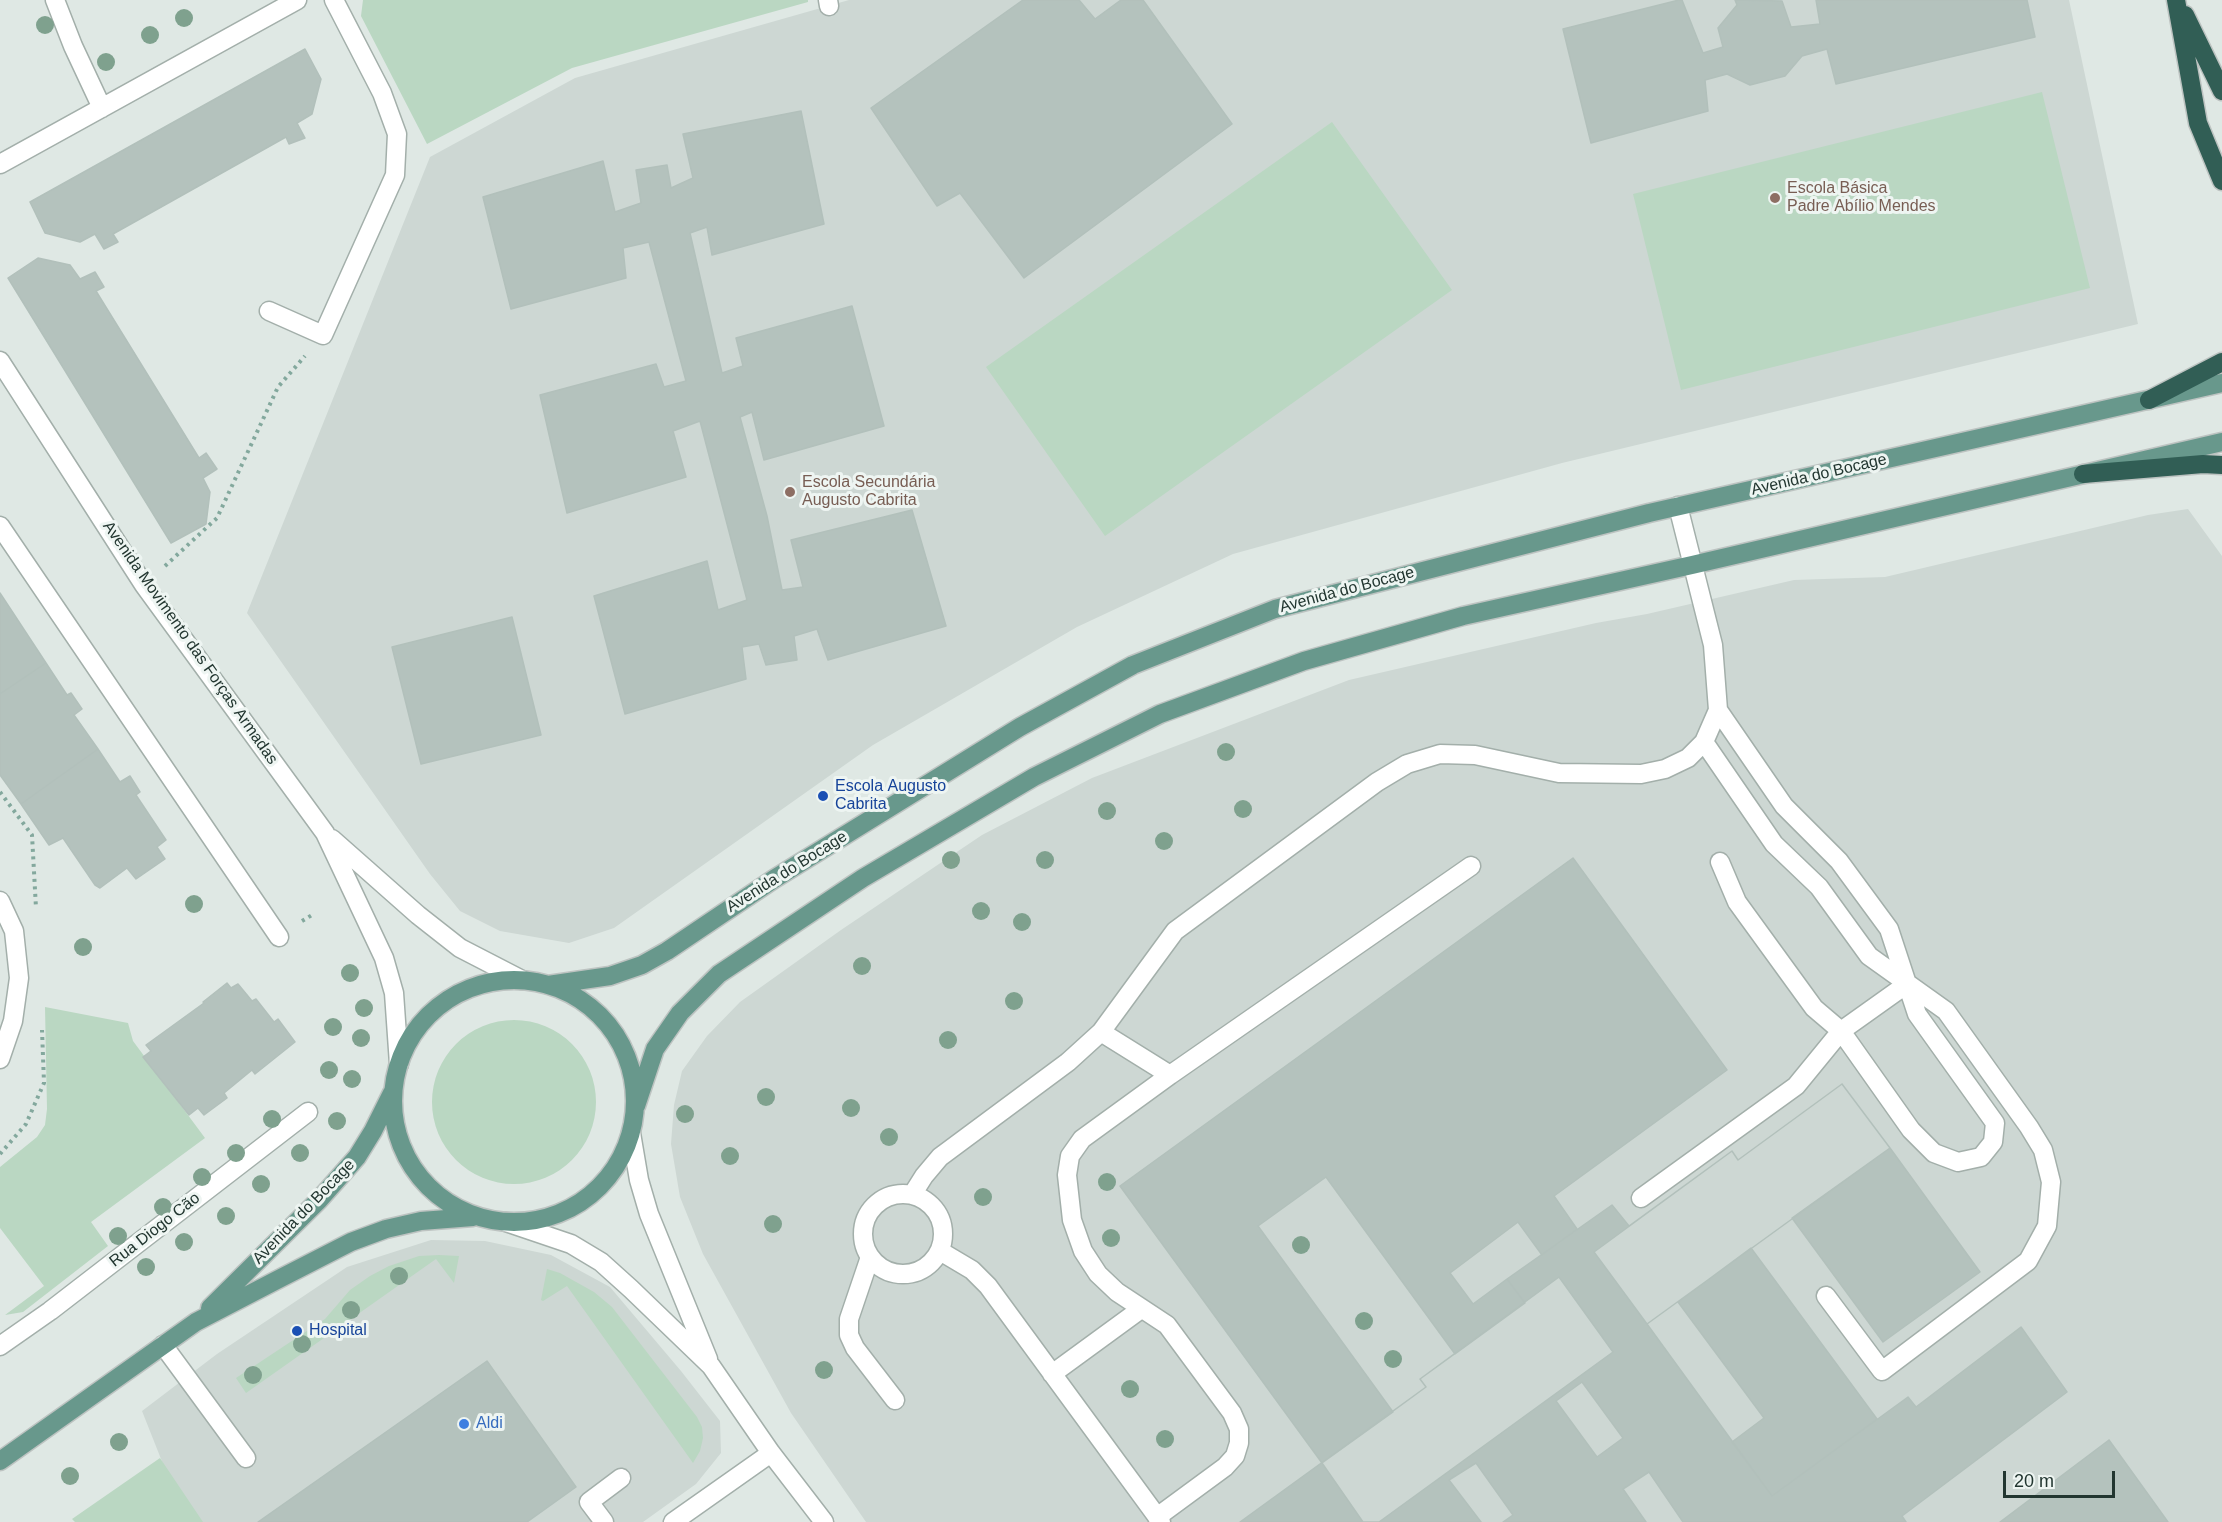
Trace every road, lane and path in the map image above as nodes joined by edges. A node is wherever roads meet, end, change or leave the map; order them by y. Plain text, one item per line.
1 (55, 0) edge
2 (297, 0) edge
3 (334, 0) edge
4 (2177, 0) edge
5 (2222, 91) edge
6 (102, 108) junction
7 (0, 164) edge
8 (2222, 181) edge
9 (269, 311) dead end
10 (323, 335) junction
11 (2222, 362) edge
12 (2, 370) edge
13 (2222, 383) edge
14 (2149, 400) junction
15 (2222, 442) edge
16 (2222, 465) edge
17 (2083, 474) junction
18 (1678, 506) junction
19 (0, 526) edge
20 (1692, 565) junction
21 (144, 585) junction
22 (1718, 710) junction
23 (1704, 742) junction
24 (325, 833) junction
25 (1720, 862) dead end
26 (1471, 866) dead end
27 (0, 901) edge
28 (279, 937) dead end
29 (522, 980) junction
30 (1907, 984) junction
31 (548, 985) junction
32 (1840, 1030) junction
33 (1101, 1032) junction
34 (0, 1059) edge
35 (399, 1064) junction
36 (1170, 1075) junction
37 (394, 1089) junction
38 (636, 1106) junction
39 (308, 1112) dead end
40 (632, 1133) junction
41 (912, 1195) junction
42 (1641, 1198) dead end
43 (478, 1217) junction
44 (506, 1222) junction
45 (940, 1251) junction
46 (870, 1257) junction
47 (1826, 1296) dead end
48 (1141, 1309) junction
49 (196, 1322) junction
50 (163, 1345) junction
51 (0, 1346) edge
52 (711, 1366) junction
53 (1052, 1374) junction
54 (895, 1400) dead end
55 (771, 1453) junction
56 (246, 1458) dead end
57 (0, 1461) edge
58 (621, 1478) dead end
59 (1159, 1520) edge
60 (604, 1522) edge
61 (673, 1522) edge
62 (824, 1522) edge

1 - 6 street
2 - 6 street
3 - 10 street
4 - 5 highway
4 - 8 highway
6 - 7 street
9 - 10 street
10 - 21 path
11 - 14 highway
12 - 21 street, Avenida Movimento das Forças Armadas
13 - 14 main road, Avenida do Bocage
14 - 18 main road, Avenida do Bocage
15 - 17 main road
16 - 17 highway
17 - 20 main road
18 - 20 street
18 - 31 main road, Avenida do Bocage
19 - 28 street
20 - 22 street
20 - 38 main road
21 - 24 street, Avenida Movimento das Forças Armadas
22 - 23 street
22 - 30 street
23 - 30 street
23 - 33 street
24 - 29 street, Avenida Movimento das Forças Armadas
24 - 35 street, Avenida Movimento das Forças Armadas
25 - 32 street
26 - 36 street
27 - 34 street
29 - 31 main road
29 - 35 main road
30 - 32 street
30 - 32 street
30 - 47 street
31 - 38 main road
32 - 42 street
33 - 36 street
33 - 41 street
35 - 37 main road
36 - 48 street
37 - 43 main road
37 - 49 main road, Avenida do Bocage
38 - 40 main road
39 - 51 street, Rua Diogo Cão
40 - 44 main road
40 - 52 street
41 - 45 street
41 - 46 street
43 - 44 main road
43 - 49 main road, Avenida do Bocage
44 - 52 street
45 - 46 street
45 - 53 street
46 - 54 street
48 - 53 street
48 - 59 street
49 - 50 main road, Avenida do Bocage
50 - 56 street
50 - 57 main road, Avenida do Bocage
52 - 55 street
53 - 59 street
55 - 61 street
55 - 62 street
58 - 60 street

